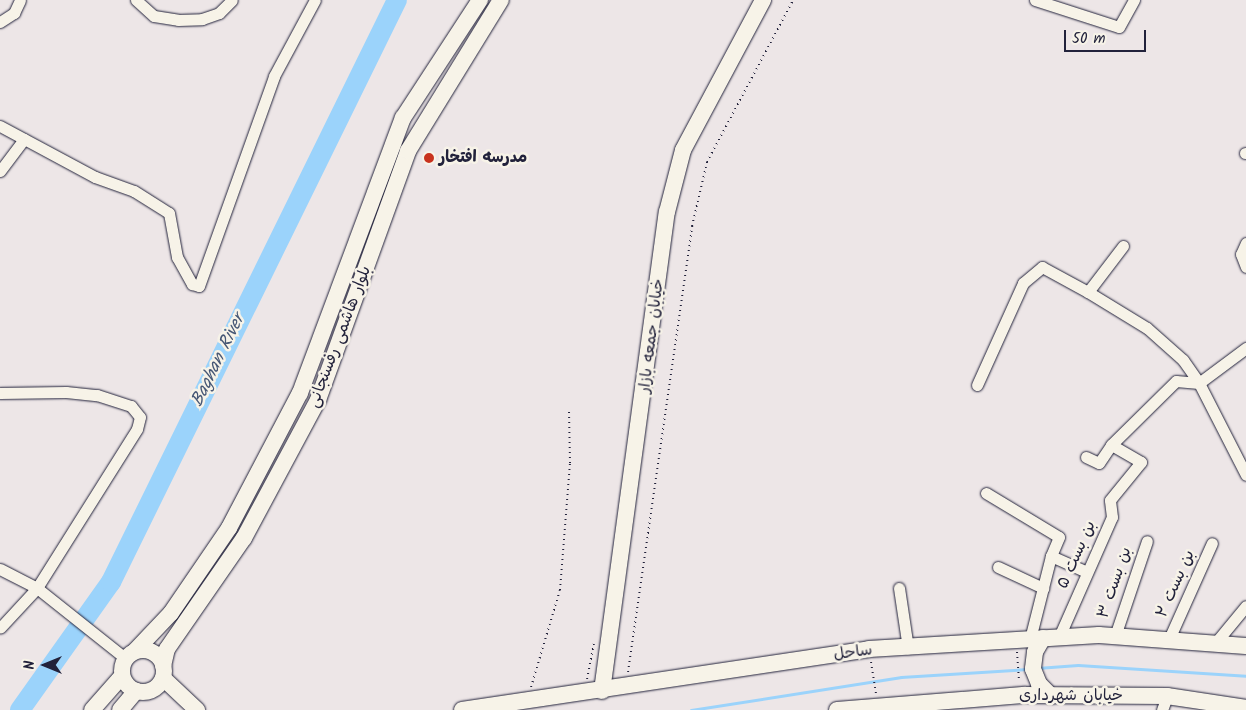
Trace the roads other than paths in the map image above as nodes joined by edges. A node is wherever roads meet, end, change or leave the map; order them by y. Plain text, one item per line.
1 (20, 0) edge
2 (136, 0) edge
3 (232, 0) edge
4 (315, 0) edge
5 (480, 0) edge
6 (501, 0) edge
7 (763, 0) edge
8 (1035, 0) edge
9 (1134, 0) edge
10 (0, 22) edge
11 (0, 126) edge
12 (24, 139) junction
13 (0, 171) edge
14 (1246, 243) edge
15 (1123, 246) dead end
16 (1246, 267) edge
17 (1088, 292) junction
18 (1245, 350) edge
19 (1199, 383) junction
20 (977, 385) dead end
21 (0, 393) edge
22 (1111, 445) junction
23 (1086, 457) dead end
24 (1246, 475) edge
25 (986, 493) dead end
26 (229, 528) junction
27 (244, 538) junction
28 (1147, 541) dead end
29 (1212, 543) dead end
30 (1051, 556) junction
31 (998, 566) dead end
32 (0, 568) edge
33 (1087, 572) junction
34 (37, 588) junction
35 (899, 588) dead end
36 (1043, 588) junction
37 (1246, 606) edge
38 (0, 628) edge
39 (1115, 636) junction
40 (1037, 638) junction
41 (1169, 639) junction
42 (1217, 641) junction
43 (1246, 646) edge
44 (908, 648) junction
45 (124, 653) junction
46 (163, 672) junction
47 (122, 676) junction
48 (136, 691) junction
49 (602, 691) junction
50 (1023, 695) junction
51 (1051, 696) junction
52 (1164, 703) edge
53 (1246, 708) edge
54 (92, 710) edge
55 (120, 710) edge
56 (197, 710) edge
57 (462, 710) edge
58 (837, 710) edge
59 (993, 710) edge

1 - 10 street
2 - 3 street
4 - 12 street
5 - 26 main road, بلوار هاشمی رفسنجانی
6 - 27 main road, بلوار هاشمی رفسنجانی
7 - 49 main road, خیابان جمعه بازار
8 - 9 street
11 - 12 street
12 - 13 street
14 - 16 street
15 - 17 street
17 - 19 street
17 - 20 street
18 - 19 street
19 - 22 street
19 - 24 street
21 - 34 street
22 - 23 street
22 - 33 street, بن بست ۵
25 - 30 street
26 - 27 main road
26 - 45 main road, بلوار هاشمی رفسنجانی
27 - 46 main road, بلوار هاشمی رفسنجانی
28 - 39 street, بن بست ۳
29 - 41 street, بن بست ۲
30 - 33 street
30 - 36 street
31 - 36 street
32 - 34 street
33 - 40 street, بن بست ۵
34 - 38 street
34 - 45 street
35 - 44 street
36 - 40 street
37 - 42 street
39 - 40 main road, ساحل
39 - 41 main road, ساحل
40 - 44 main road, ساحل
40 - 51 main road
41 - 42 main road, ساحل
42 - 43 main road, ساحل
44 - 49 main road, ساحل
45 - 46 main road
45 - 47 main road
46 - 48 main road
46 - 56 main road
47 - 48 main road
47 - 54 main road
48 - 55 main road
49 - 57 main road, ساحل
50 - 51 main road, خیابان شهرداری
50 - 58 main road, خیابان شهرداری
50 - 59 main road
51 - 52 main road, خیابان شهرداری
52 - 53 main road, خیابان شهرداری

